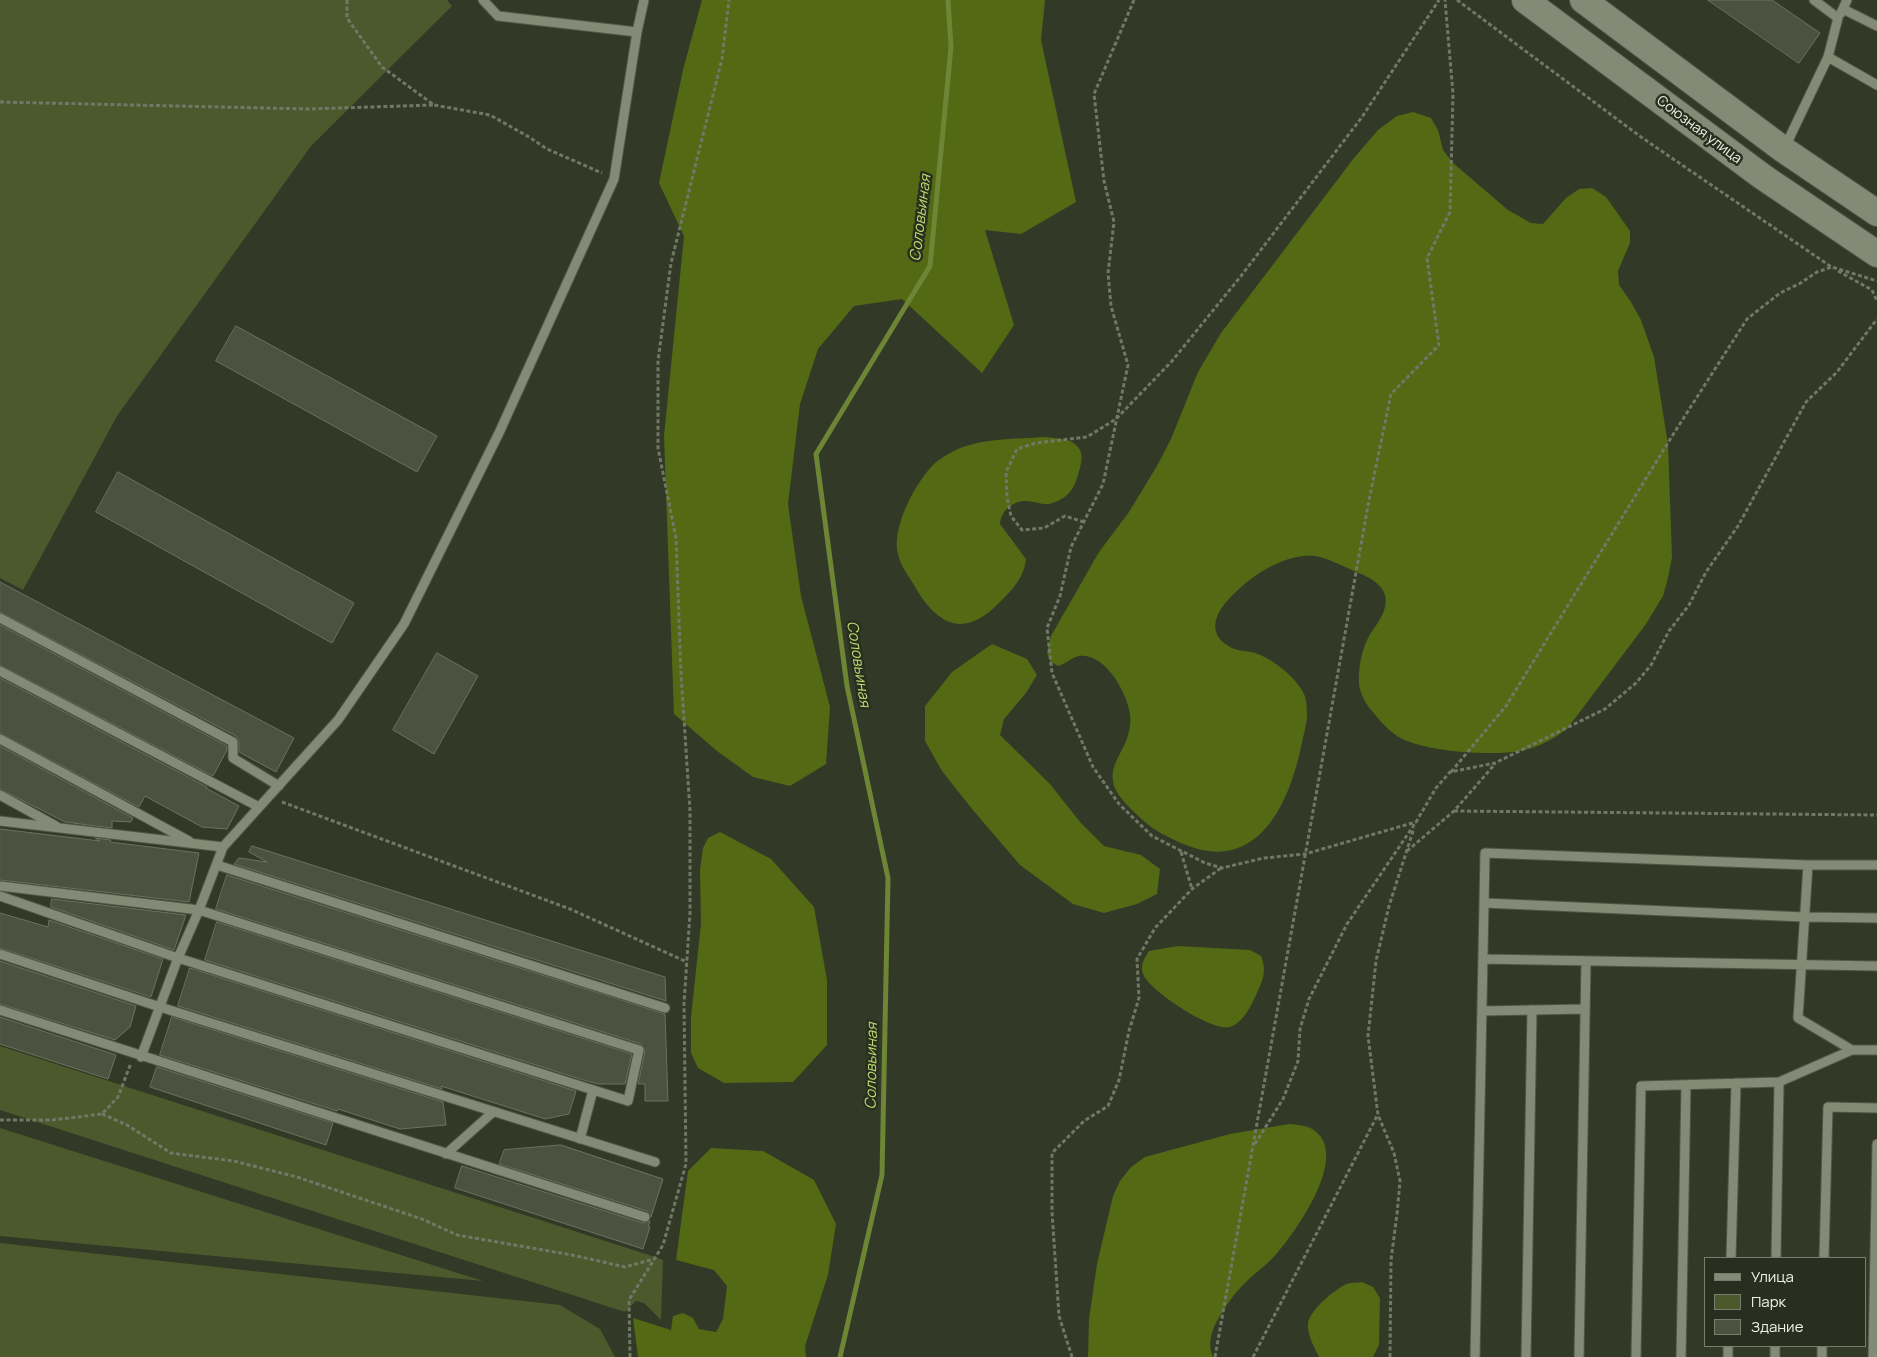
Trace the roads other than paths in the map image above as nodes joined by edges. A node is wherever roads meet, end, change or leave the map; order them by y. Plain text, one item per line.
1 (483, 0) edge
2 (644, 0) edge
3 (1525, 0) edge
4 (1584, 0) edge
5 (1814, 0) edge
6 (1848, 0) edge
7 (1843, 9) junction
8 (1838, 18) junction
9 (1877, 26) edge
10 (637, 32) junction
11 (1828, 57) junction
12 (1877, 84) edge
13 (1784, 150) junction
14 (1877, 213) edge
15 (1877, 254) edge
16 (0, 618) edge
17 (0, 671) edge
18 (0, 739) edge
19 (279, 786) junction
20 (0, 796) edge
21 (259, 807) junction
22 (0, 821) edge
23 (61, 828) junction
24 (194, 844) junction
25 (223, 847) junction
26 (217, 865) junction
27 (1808, 865) junction
28 (1877, 865) edge
29 (0, 886) edge
30 (0, 896) edge
31 (1484, 903) junction
32 (199, 910) junction
33 (1804, 917) junction
34 (1877, 918) edge
35 (0, 954) edge
36 (178, 958) junction
37 (1483, 959) junction
38 (1586, 962) junction
39 (1801, 965) junction
40 (1877, 966) edge
41 (160, 1008) junction
42 (665, 1008) dead end
43 (1586, 1009) junction
44 (0, 1010) edge
45 (1532, 1010) junction
46 (1482, 1011) junction
47 (1852, 1050) junction
48 (1877, 1050) edge
49 (138, 1056) junction
50 (1779, 1082) junction
51 (1736, 1083) junction
52 (1686, 1085) junction
53 (593, 1090) junction
54 (1877, 1108) edge
55 (492, 1112) junction
56 (580, 1139) junction
57 (1877, 1144) edge
58 (446, 1154) junction
59 (655, 1162) dead end
60 (646, 1217) dead end
61 (1731, 1257) edge
62 (1776, 1257) edge
63 (1824, 1257) edge
64 (1476, 1357) edge
65 (1526, 1357) edge
66 (1579, 1357) edge
67 (1636, 1357) edge
68 (1681, 1357) edge
69 (1872, 1357) edge

1 - 10 lane
2 - 10 lane
3 - 15 main road, Союзная улица
4 - 13 main road
5 - 8 lane
6 - 7 lane
7 - 8 lane
7 - 9 lane
8 - 11 lane
10 - 19 lane
11 - 12 lane
11 - 13 lane
13 - 14 main road
16 - 19 lane
17 - 21 lane
18 - 24 lane
19 - 21 lane
20 - 23 lane
21 - 25 lane
22 - 23 lane
23 - 24 lane
24 - 25 lane
25 - 26 lane
26 - 32 lane
26 - 42 lane
27 - 28 lane
27 - 31 lane
27 - 33 lane
29 - 32 lane
30 - 36 lane
31 - 33 lane
31 - 37 lane
32 - 36 lane
32 - 53 lane
33 - 34 lane
33 - 39 lane
35 - 41 lane
36 - 41 lane
36 - 53 lane
37 - 38 lane
37 - 46 lane
38 - 39 lane
38 - 43 lane
39 - 40 lane
39 - 47 lane
41 - 49 lane
41 - 55 lane
43 - 45 lane
43 - 66 lane
44 - 49 lane
45 - 46 lane
45 - 65 lane
46 - 64 lane
47 - 48 lane
47 - 50 lane
49 - 58 lane
50 - 51 lane
50 - 62 lane
51 - 52 lane
51 - 61 lane
52 - 67 lane
52 - 68 lane
53 - 56 lane
54 - 63 lane
55 - 56 lane
55 - 58 lane
56 - 59 lane
57 - 69 lane
58 - 60 lane

